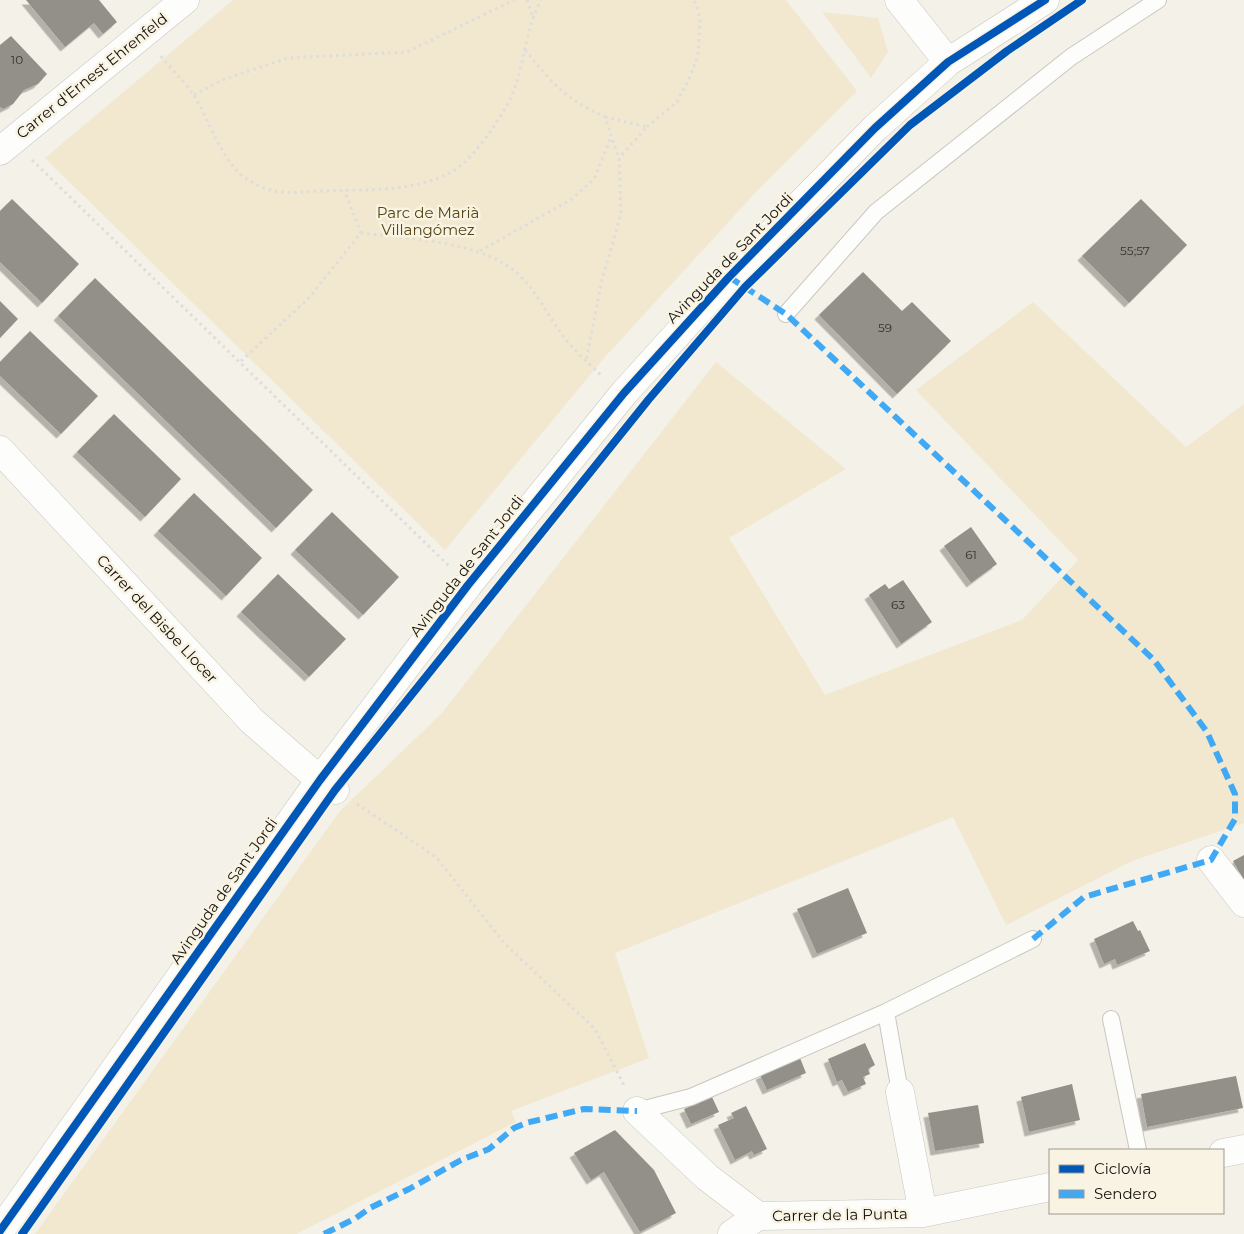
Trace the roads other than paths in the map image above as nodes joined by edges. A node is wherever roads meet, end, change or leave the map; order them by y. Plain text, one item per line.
1 (185, 0) edge
2 (899, 0) edge
3 (1045, 0) edge
4 (1158, 0) edge
5 (948, 62) junction
6 (6, 146) edge
7 (786, 314) dead end
8 (0, 450) edge
9 (328, 785) junction
10 (1212, 860) dead end
11 (1244, 903) edge
12 (1033, 939) dead end
13 (886, 1012) junction
14 (1111, 1018) dead end
15 (900, 1092) joint
16 (638, 1111) joint
17 (1138, 1149) edge
18 (1244, 1149) edge
19 (1224, 1153) edge
20 (1049, 1187) edge
21 (923, 1213) junction
22 (758, 1216) junction
23 (0, 1231) edge
24 (732, 1234) edge

1 - 6 street, Carrer d'Ernest Ehrenfeld
2 - 5 street
3 - 5 street, Avinguda de Sant Jordi
4 - 7 lane
5 - 9 street, Avinguda de Sant Jordi
8 - 9 street, Carrer del Bisbe Llocer
9 - 23 street, Avinguda de Sant Jordi
10 - 11 street
12 - 13 lane
13 - 15 lane
13 - 16 lane
14 - 17 lane
15 - 21 street
16 - 22 street, Carrer de la Punta
18 - 19 street
20 - 21 street, Carrer de la Punta
21 - 22 street, Carrer de la Punta
22 - 24 street

